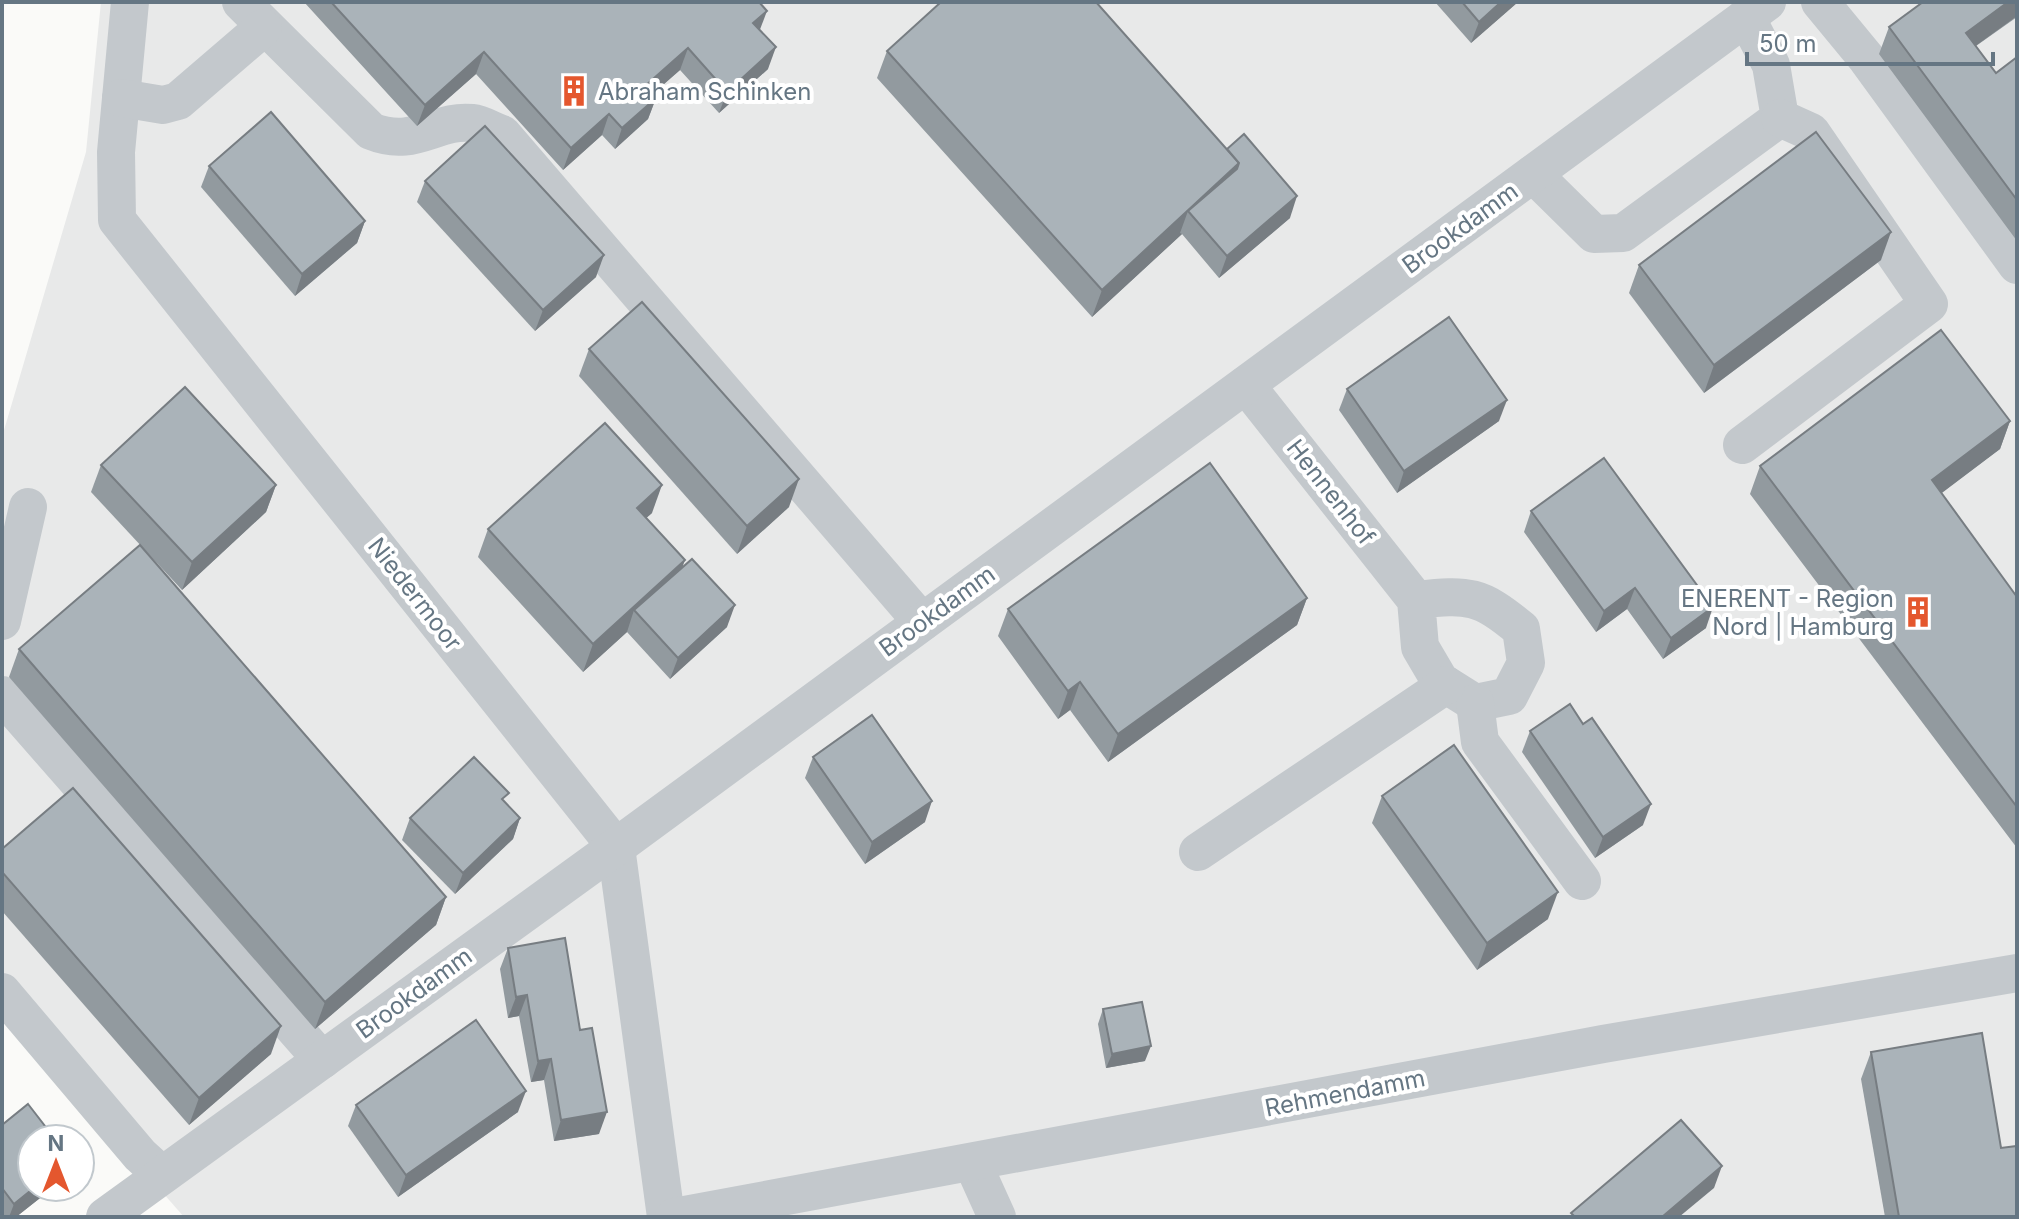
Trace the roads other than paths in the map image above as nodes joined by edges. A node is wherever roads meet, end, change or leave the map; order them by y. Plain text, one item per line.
1 (130, 2) edge
2 (1820, 2) edge
3 (1757, 10) edge
4 (252, 15) edge
5 (121, 98) junction
6 (1780, 118) junction
7 (1533, 174) junction
8 (2017, 265) edge
9 (1246, 385) junction
10 (1742, 445) dead end
11 (28, 507) dead end
12 (1416, 600) junction
13 (2, 621) edge
14 (922, 622) junction
15 (1460, 694) junction
16 (2, 695) edge
17 (616, 847) junction
18 (1198, 852) dead end
19 (1582, 881) dead end
20 (2017, 973) edge
21 (2, 992) edge
22 (322, 1060) junction
23 (973, 1164) junction
24 (162, 1175) junction
25 (105, 1217) edge
26 (666, 1217) edge
27 (674, 1217) edge
28 (997, 1217) edge

1 - 5 street, Niedermoor
2 - 8 street
3 - 6 street
3 - 7 street, Brookdamm
4 - 5 street
4 - 14 street
5 - 17 street, Niedermoor
6 - 7 street
6 - 10 street
7 - 9 street, Brookdamm
9 - 12 street, Hennenhof
9 - 14 street, Brookdamm
11 - 13 street
12 - 15 street
12 - 15 street
14 - 17 street, Brookdamm
15 - 18 street
15 - 19 street
16 - 22 street
17 - 22 street, Brookdamm
17 - 26 street
20 - 23 street, Rehmendamm
21 - 24 street
22 - 24 street, Brookdamm
23 - 27 street, Rehmendamm
23 - 28 street
24 - 25 street, Brookdamm

